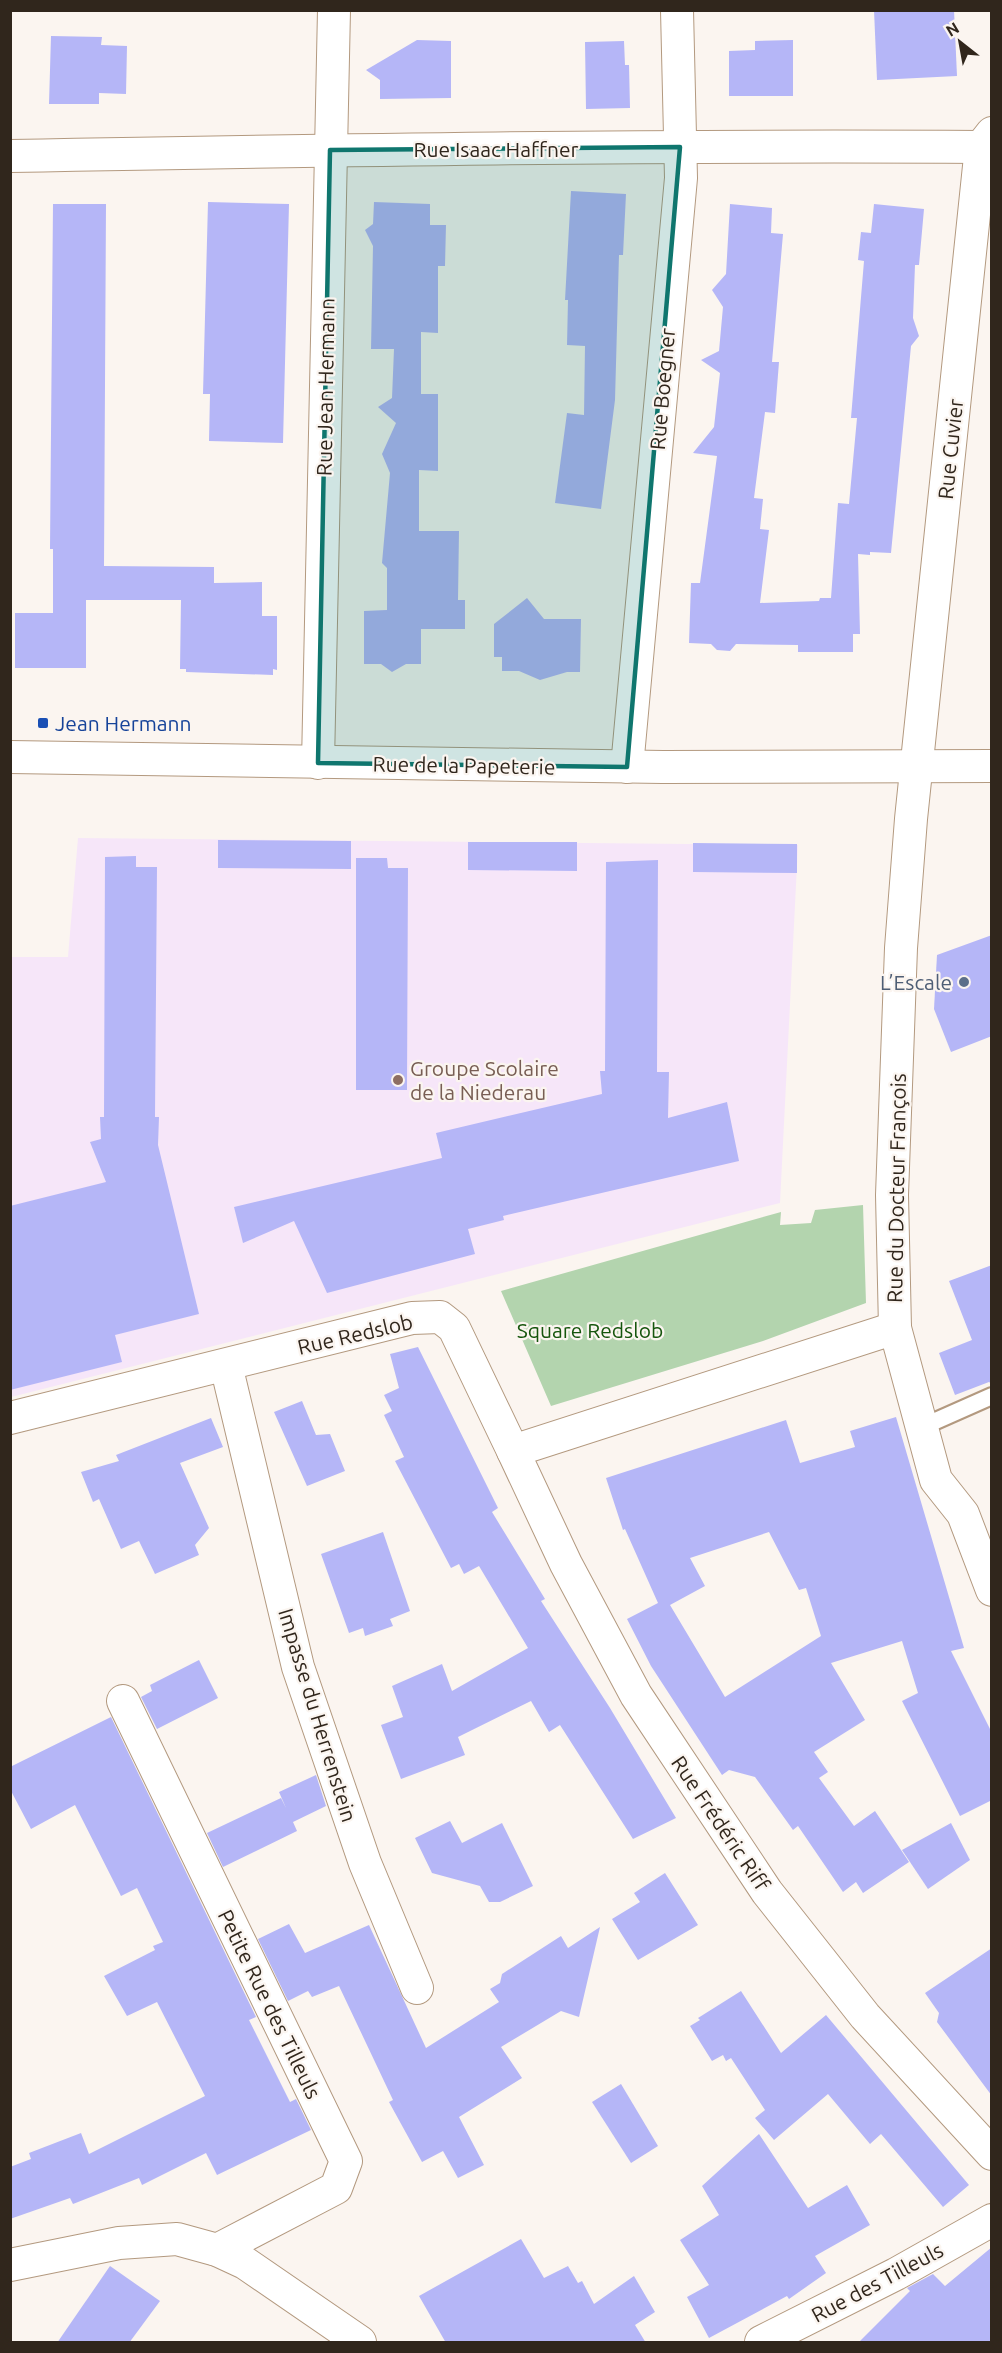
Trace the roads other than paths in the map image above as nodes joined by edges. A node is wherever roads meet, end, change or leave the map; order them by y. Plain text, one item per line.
1 (334, 10) edge
2 (677, 10) edge
3 (986, 140) edge
4 (680, 147) junction
5 (330, 150) junction
6 (10, 156) edge
7 (10, 757) edge
8 (318, 763) junction
9 (992, 766) edge
10 (627, 767) junction
11 (917, 767) junction
12 (895, 1328) junction
13 (226, 1365) junction
14 (992, 1396) edge
15 (10, 1418) edge
16 (922, 1427) junction
17 (513, 1451) junction
18 (992, 1590) edge
19 (123, 1701) dead end
20 (417, 1988) dead end
21 (992, 2154) edge
22 (992, 2220) edge
23 (217, 2250) junction
24 (10, 2265) edge
25 (360, 2343) edge
26 (761, 2343) edge

1 - 5 street, Rue Jean Hermann
2 - 4 street, Rue Boegner
3 - 4 street, Rue Isaac Haffner
3 - 11 street, Rue Cuvier
4 - 5 street, Rue Isaac Haffner
4 - 10 street, Rue Boegner
5 - 6 street, Rue Isaac Haffner
5 - 8 street, Rue Jean Hermann
7 - 8 street, Rue de la Papeterie
8 - 10 street, Rue de la Papeterie
9 - 11 street, Rue de la Papeterie
10 - 11 street, Rue de la Papeterie
11 - 12 street, Rue du Docteur François
12 - 16 street, Rue du Docteur François
12 - 17 street
13 - 15 street, Rue Redslob
13 - 17 street, Rue Redslob
13 - 20 street, Impasse du Herrenstein
14 - 16 lane
16 - 18 street, Rue du Docteur François
17 - 21 street, Rue Frédéric Riff
19 - 23 street, Petite Rue des Tilleuls
22 - 26 street, Rue des Tilleuls
23 - 24 street
23 - 25 street

